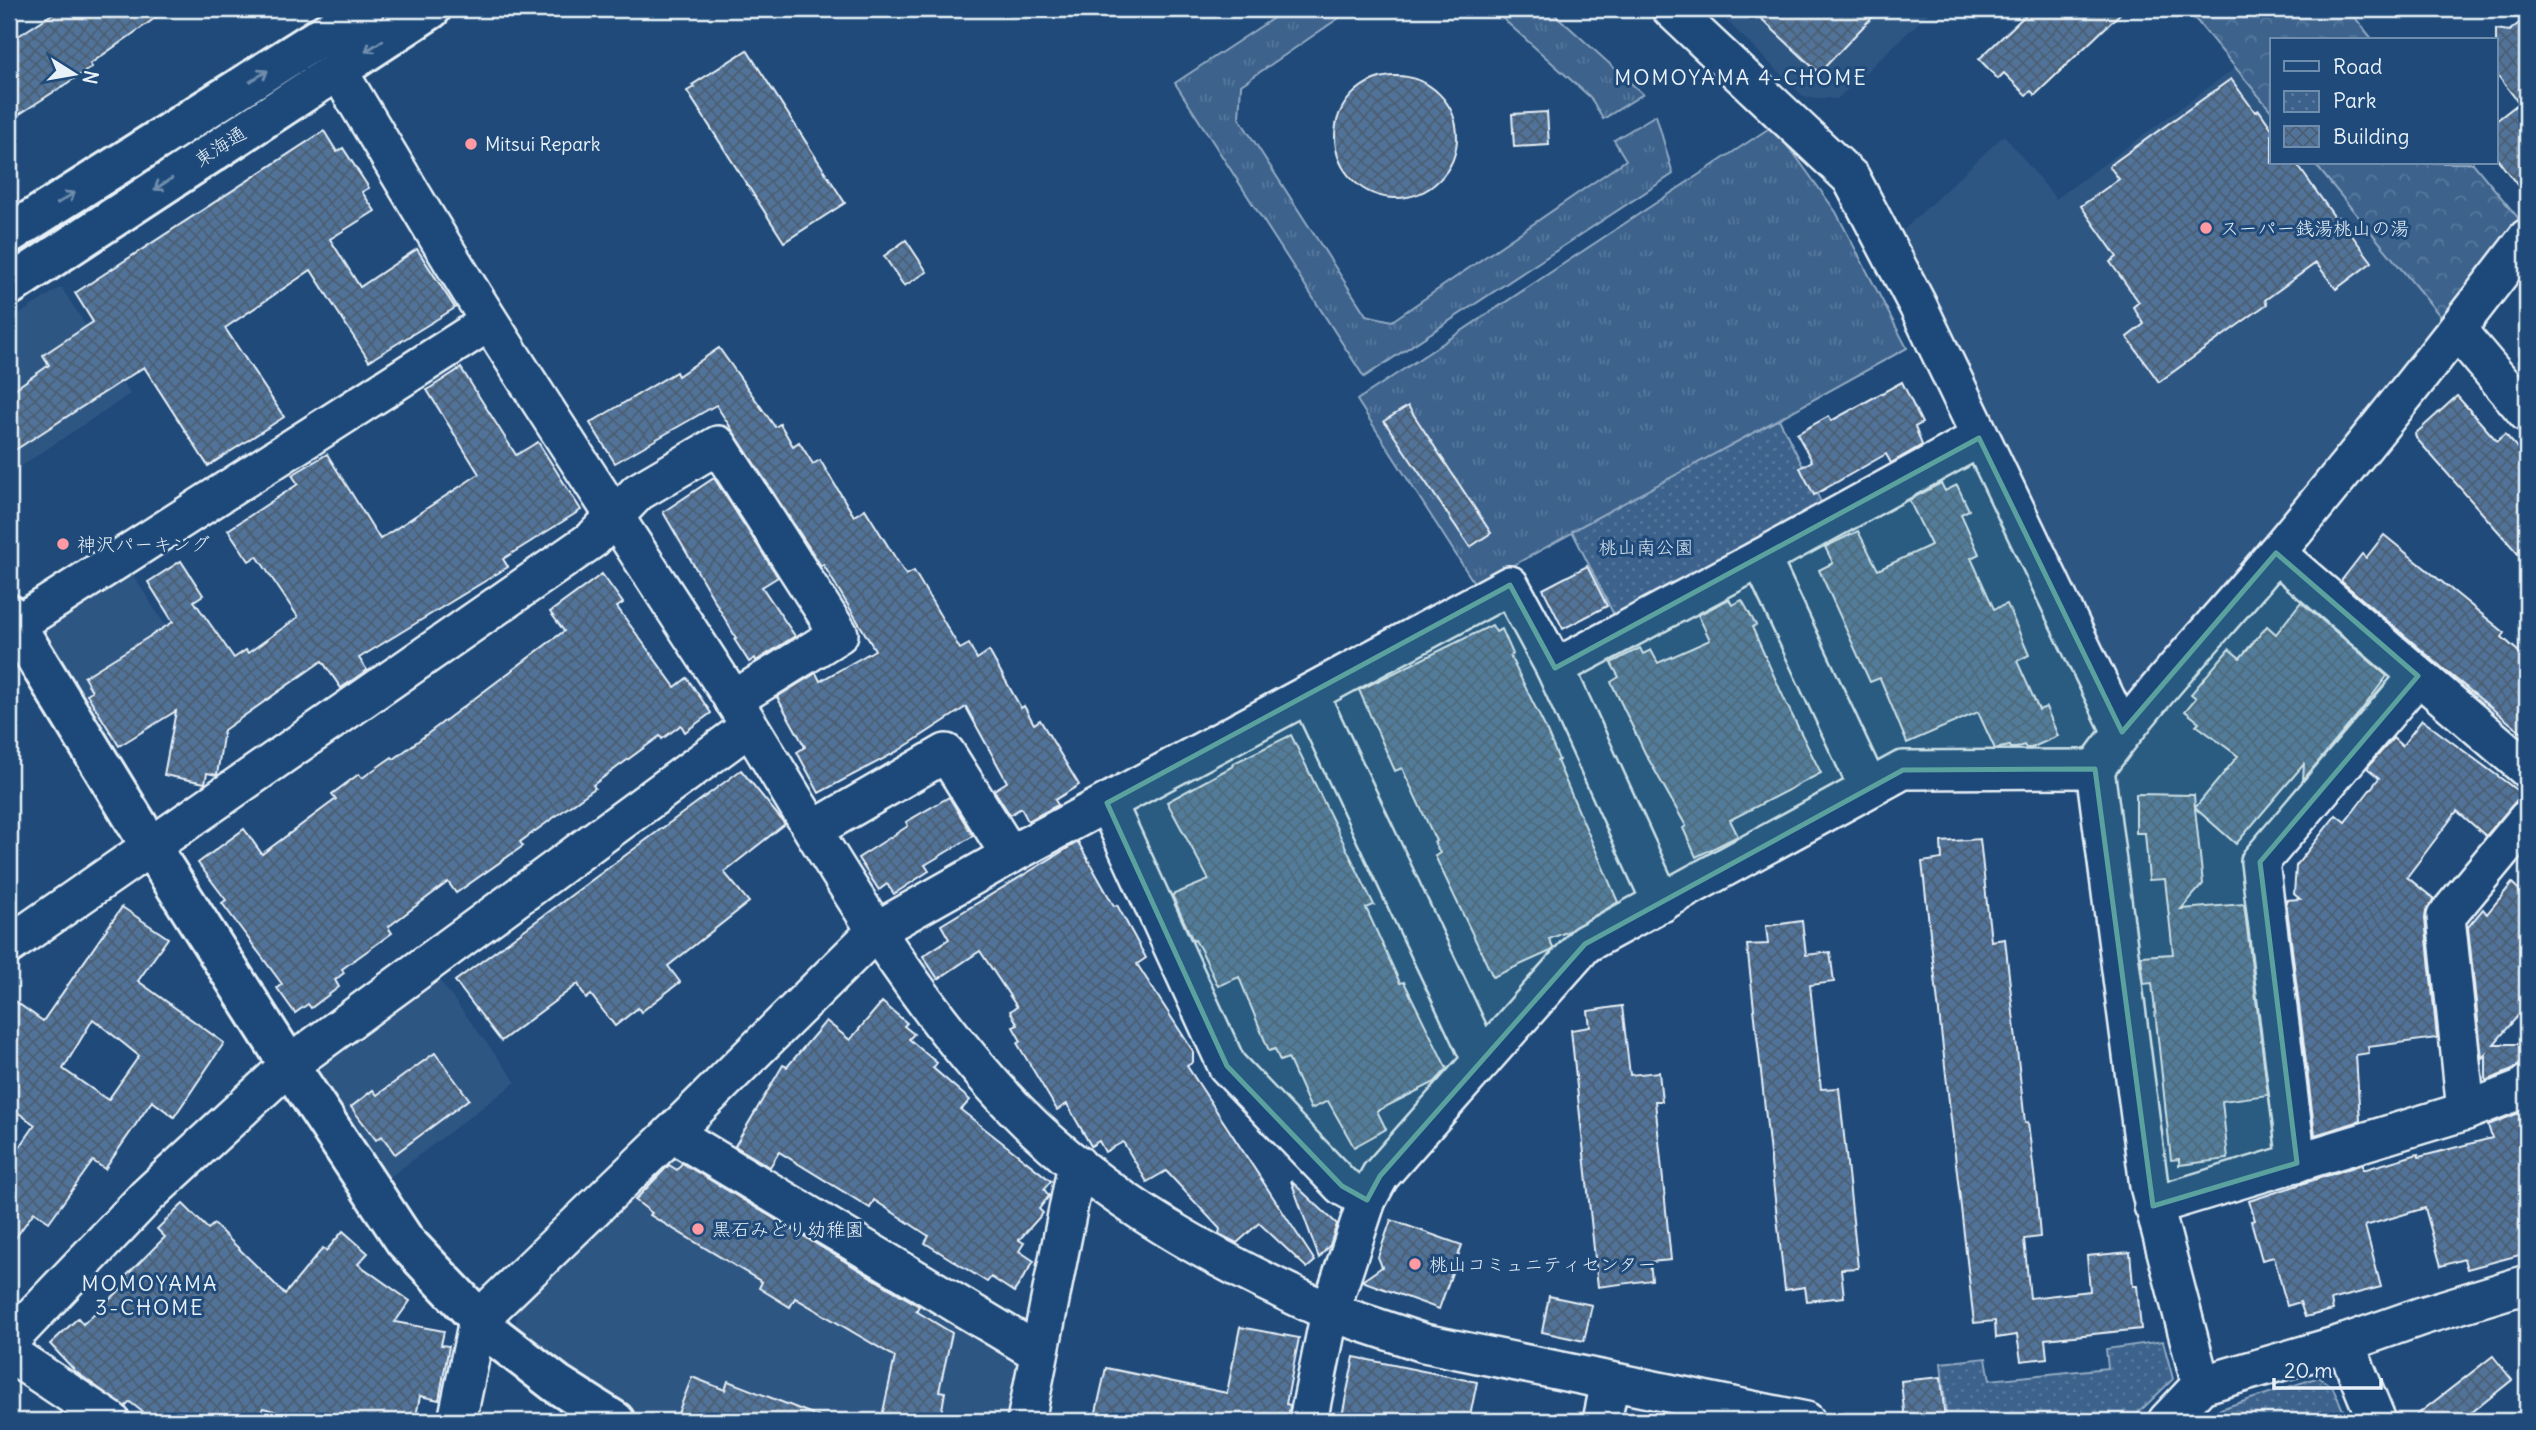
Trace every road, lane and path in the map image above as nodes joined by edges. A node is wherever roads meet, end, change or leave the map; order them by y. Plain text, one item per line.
1 (364, 9) edge
2 (431, 9) edge
3 (1671, 9) edge
4 (337, 69) junction
5 (9, 234) edge
6 (2527, 238) edge
7 (9, 286) edge
8 (489, 321) junction
9 (2457, 330) junction
10 (2527, 413) edge
11 (1979, 438) junction
12 (614, 518) junction
13 (2276, 554) junction
14 (1761, 558) junction
15 (13, 620) edge
16 (1555, 668) junction
17 (2418, 676) junction
18 (1309, 694) junction
19 (741, 713) junction
20 (2122, 732) junction
21 (2095, 769) junction
22 (2527, 769) edge
23 (1868, 788) junction
24 (1107, 803) junction
25 (2527, 819) edge
26 (813, 830) junction
27 (150, 846) junction
28 (1010, 855) junction
29 (1662, 902) junction
30 (877, 930) junction
31 (9, 944) edge
32 (1482, 1060) junction
33 (289, 1065) junction
34 (2527, 1084) edge
35 (2466, 1111) junction
36 (672, 1133) junction
37 (2297, 1163) junction
38 (1077, 1164) junction
39 (1367, 1200) junction
40 (2153, 1206) junction
41 (2527, 1284) edge
42 (1330, 1312) junction
43 (478, 1320) junction
44 (9, 1341) edge
45 (2344, 1343) junction
46 (9, 1353) edge
47 (1039, 1353) junction
48 (1609, 1382) junction
49 (2201, 1385) junction
50 (111, 1421) edge
51 (457, 1421) edge
52 (615, 1421) edge
53 (1026, 1421) edge
54 (1308, 1421) edge
55 (1602, 1421) edge
56 (1807, 1421) edge
57 (2167, 1421) edge
58 (2377, 1421) edge

5 -> 1 street, 東海通
2 -> 4 street, 東海通
3 - 11 street
4 -> 7 street, 東海通
4 - 8 street
6 - 9 street
8 - 12 street
8 - 15 street
9 - 10 street
9 - 13 street
11 - 14 street
11 - 20 street
12 - 19 street
12 - 19 street
12 - 27 street
13 - 17 street
13 - 20 street
14 - 16 street
14 - 23 street
15 - 27 street
16 - 18 street
16 - 29 street
17 - 22 street
17 - 37 street
18 - 24 street
18 - 32 street
19 - 26 street
19 - 33 street
20 - 21 street
21 - 23 street
21 - 40 street
23 - 29 street
24 - 28 street
24 - 39 street
25 - 35 street
26 - 28 street
26 - 30 street
27 - 31 street
27 - 33 street
28 - 30 street
29 - 32 street
30 - 36 street
30 - 38 street
32 - 39 street
33 - 43 street
33 - 44 street
34 - 35 street
35 - 37 street
36 - 43 street
36 - 47 street
37 - 40 street
38 - 42 street
38 - 47 street
39 - 42 street
40 - 49 street
41 - 45 street
42 - 48 street
42 - 54 street
43 - 51 street
43 - 52 street
45 - 49 street
45 - 58 street
46 - 50 street
47 - 53 street
48 - 55 street
48 - 56 street
49 - 57 street

